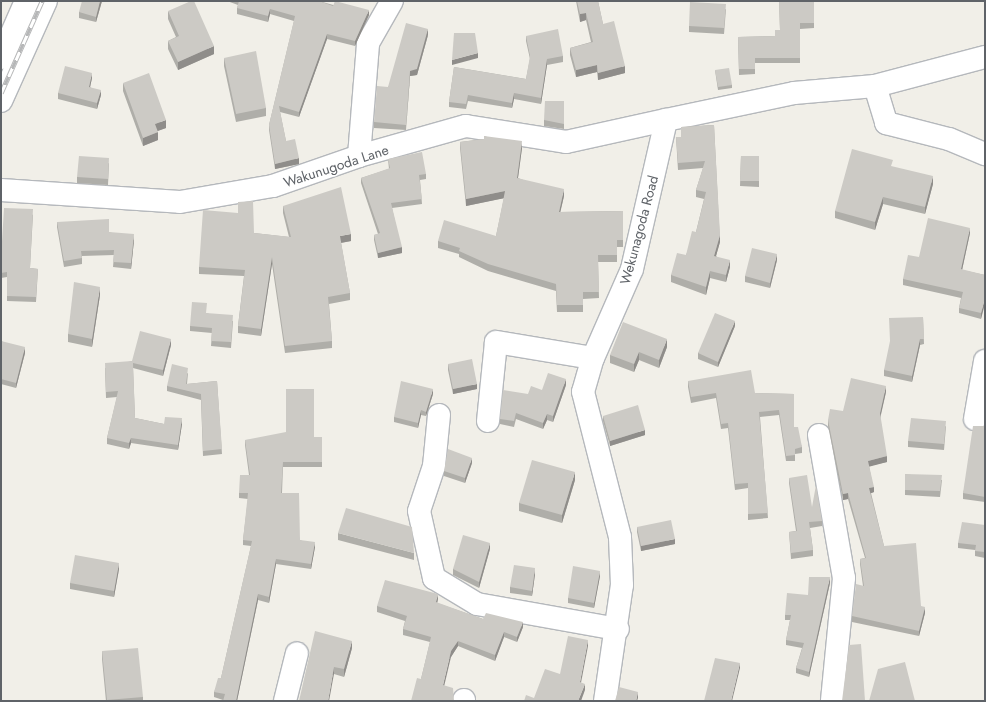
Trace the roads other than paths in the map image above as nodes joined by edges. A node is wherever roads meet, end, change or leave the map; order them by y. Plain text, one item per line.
1 (26, 1) edge
2 (46, 1) edge
3 (392, 1) edge
4 (985, 57) edge
5 (1, 58) edge
6 (875, 86) junction
7 (1, 101) edge
8 (666, 120) junction
9 (985, 154) edge
10 (359, 156) junction
11 (1, 190) edge
12 (593, 358) junction
13 (985, 361) edge
14 (438, 415) dead end
15 (975, 419) dead end
16 (488, 421) dead end
17 (819, 435) dead end
18 (618, 629) junction
19 (297, 653) dead end
20 (285, 701) edge
21 (605, 701) edge
22 (832, 701) edge

1 - 5 street
2 - 7 street
3 - 10 street
4 - 6 street
6 - 8 street
6 - 9 street
8 - 10 street, Wakunugoda Lane
8 - 12 street, Wekunagoda Road
10 - 11 street, Wakunugoda Lane
12 - 16 street
12 - 18 street, Wekunagoda Road
13 - 15 street
14 - 18 street
17 - 22 street
18 - 21 street, Wekunagoda Road
19 - 20 street

